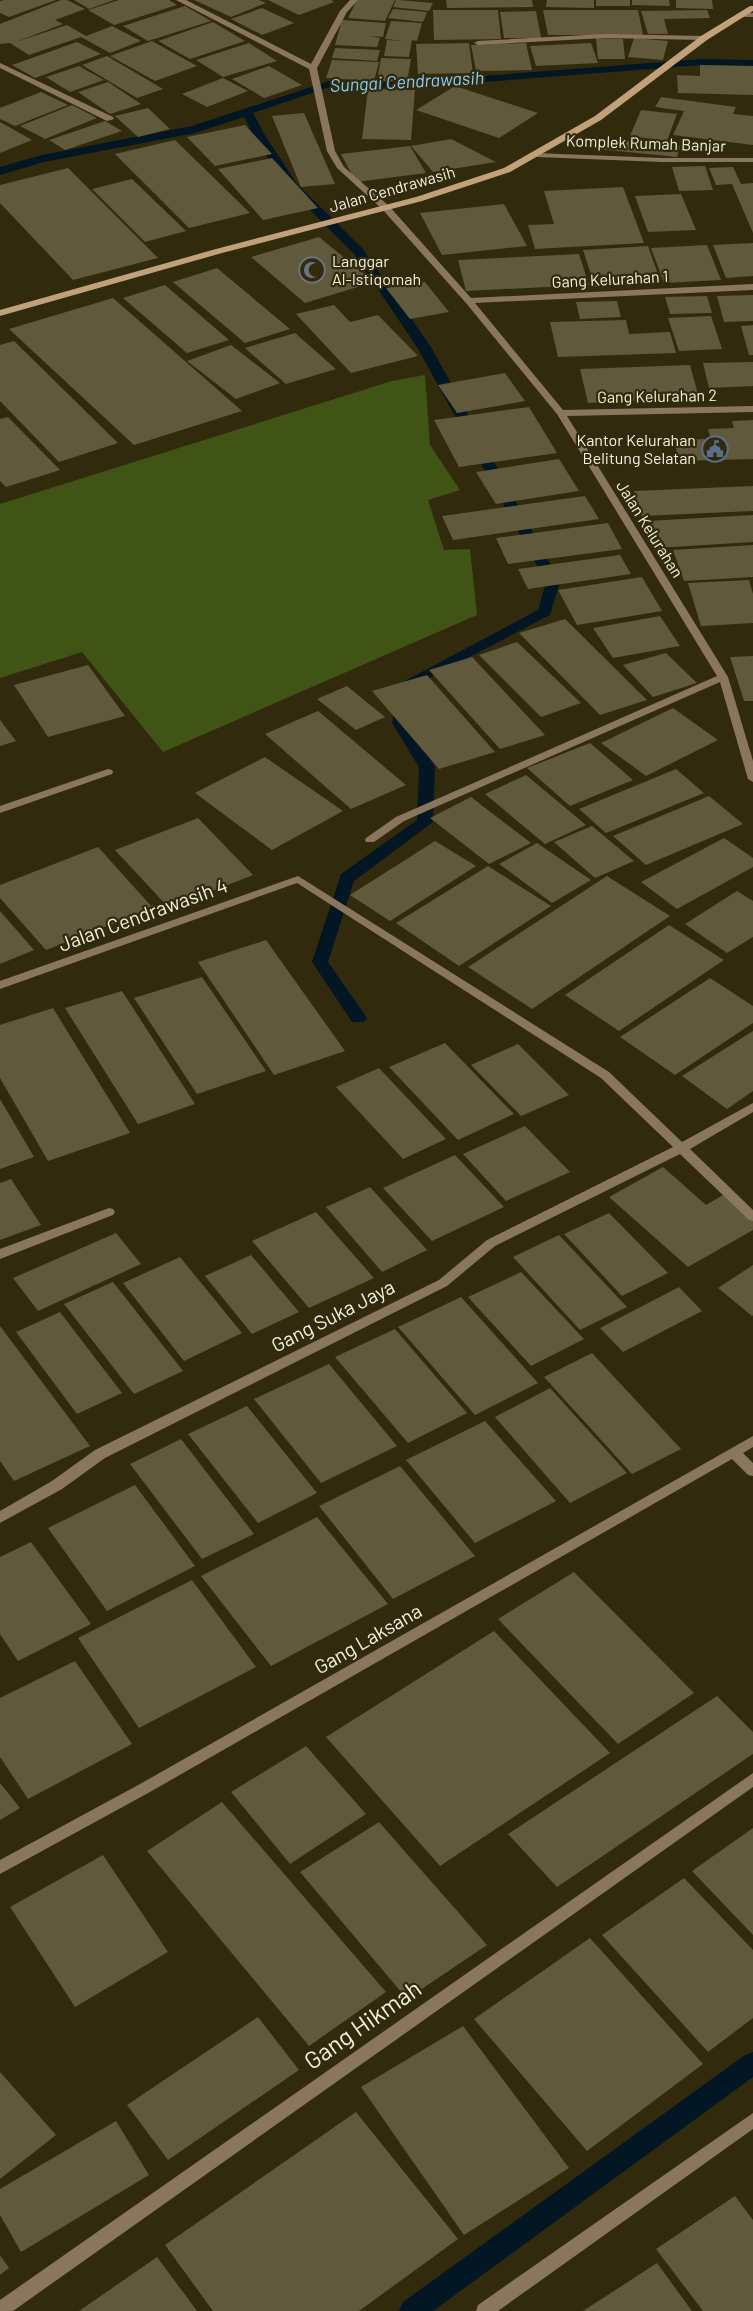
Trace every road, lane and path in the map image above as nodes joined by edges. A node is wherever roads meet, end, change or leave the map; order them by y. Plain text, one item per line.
1 (180, 0) edge
2 (354, 0) edge
3 (753, 8) edge
4 (742, 15) junction
5 (753, 15) edge
6 (704, 38) junction
7 (478, 43) dead end
8 (0, 65) edge
9 (314, 72) junction
10 (110, 119) dead end
11 (537, 155) junction
12 (753, 160) edge
13 (386, 208) junction
14 (753, 287) edge
15 (469, 301) junction
16 (0, 314) edge
17 (753, 409) edge
18 (561, 413) junction
19 (723, 677) junction
20 (108, 772) dead end
21 (753, 779) edge
22 (0, 810) edge
23 (369, 840) dead end
24 (0, 985) edge
25 (753, 1107) edge
26 (682, 1148) junction
27 (110, 1212) dead end
28 (753, 1217) edge
29 (0, 1254) edge
30 (753, 1441) edge
31 (734, 1453) junction
32 (753, 1471) edge
33 (0, 1518) edge
34 (753, 1779) edge
35 (0, 1867) edge
36 (753, 2120) edge
37 (0, 2310) edge
38 (484, 2311) edge

1 - 9 street
2 - 9 street
3 - 4 street, Jalan Cendrawasih
4 - 5 street
4 - 6 street, Jalan Cendrawasih
6 - 7 street
6 - 11 street, Jalan Cendrawasih
8 - 10 street
9 - 13 street, Jalan Kelurahan
11 - 12 street, Komplek Rumah Banjar
11 - 13 street, Jalan Cendrawasih
13 - 15 street, Jalan Kelurahan
13 - 16 street, Jalan Cendrawasih
14 - 15 street, Gang Kelurahan 1
15 - 18 street, Jalan Kelurahan
17 - 18 street, Gang Kelurahan 2
18 - 19 street, Jalan Kelurahan
19 - 21 street, Jalan Kelurahan
19 - 23 street
20 - 22 street
24 - 26 street, Jalan Cendrawasih 4
25 - 26 street, Gang Suka Jaya
26 - 28 street
26 - 33 street, Gang Suka Jaya
27 - 29 street
30 - 31 street, Gang Laksana
31 - 32 street
31 - 35 street, Gang Laksana
34 - 37 street, Gang Hikmah
36 - 38 street

